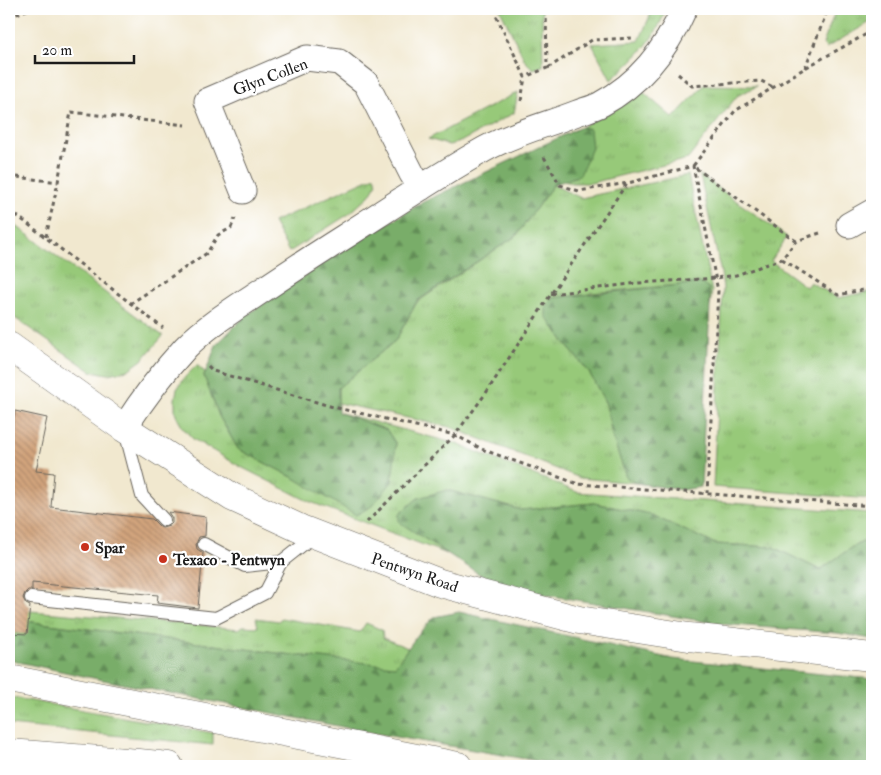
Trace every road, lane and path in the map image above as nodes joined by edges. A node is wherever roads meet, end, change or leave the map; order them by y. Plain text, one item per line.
1 (28, 9) edge
2 (493, 9) edge
3 (546, 9) edge
4 (684, 9) edge
5 (828, 9) edge
6 (9, 17) edge
7 (872, 31) edge
8 (636, 38) dead end
9 (656, 58) junction
10 (547, 68) junction
11 (805, 68) junction
12 (774, 87) junction
13 (218, 129) junction
14 (528, 130) junction
15 (693, 166) junction
16 (9, 176) edge
17 (58, 182) junction
18 (628, 183) junction
19 (421, 188) junction
20 (243, 191) dead end
21 (10, 212) edge
22 (872, 212) edge
23 (849, 225) dead end
24 (231, 228) dead end
25 (46, 237) junction
26 (782, 259) junction
27 (716, 278) junction
28 (872, 288) edge
29 (551, 294) junction
30 (130, 304) junction
31 (9, 346) edge
32 (187, 347) junction
33 (213, 371) dead end
34 (124, 428) junction
35 (456, 435) junction
36 (707, 493) junction
37 (872, 506) edge
38 (164, 520) dead end
39 (361, 528) dead end
40 (315, 535) junction
41 (204, 544) dead end
42 (280, 562) junction
43 (31, 598) dead end
44 (872, 658) edge
45 (9, 679) edge
46 (9, 753) edge
47 (169, 766) edge
48 (458, 766) edge

1 - 6 path
2 - 10 path
3 - 10 path
4 - 9 street
5 - 11 path
7 - 11 path
8 - 10 path
9 - 12 path
9 - 14 street
11 - 12 path
12 - 15 path
13 - 17 path
13 - 19 street, Glyn Collen
13 - 20 street, Glyn Collen
14 - 18 path
14 - 19 street
15 - 18 path
15 - 26 path
15 - 27 path
16 - 17 path
17 - 25 path
18 - 29 path
19 - 32 street
21 - 25 path
22 - 23 street
24 - 30 path
25 - 30 path
26 - 27 path
26 - 28 path
27 - 29 path
27 - 36 path
29 - 35 path
30 - 32 path
31 - 34 main road, Pentwyn Road
32 - 34 street
33 - 35 path
34 - 38 lane
34 - 40 main road, Pentwyn Road
35 - 36 path
35 - 39 path
36 - 37 path
40 - 42 lane
40 - 44 main road, Pentwyn Road
41 - 42 lane
42 - 43 lane
45 - 48 main road
46 - 47 main road

